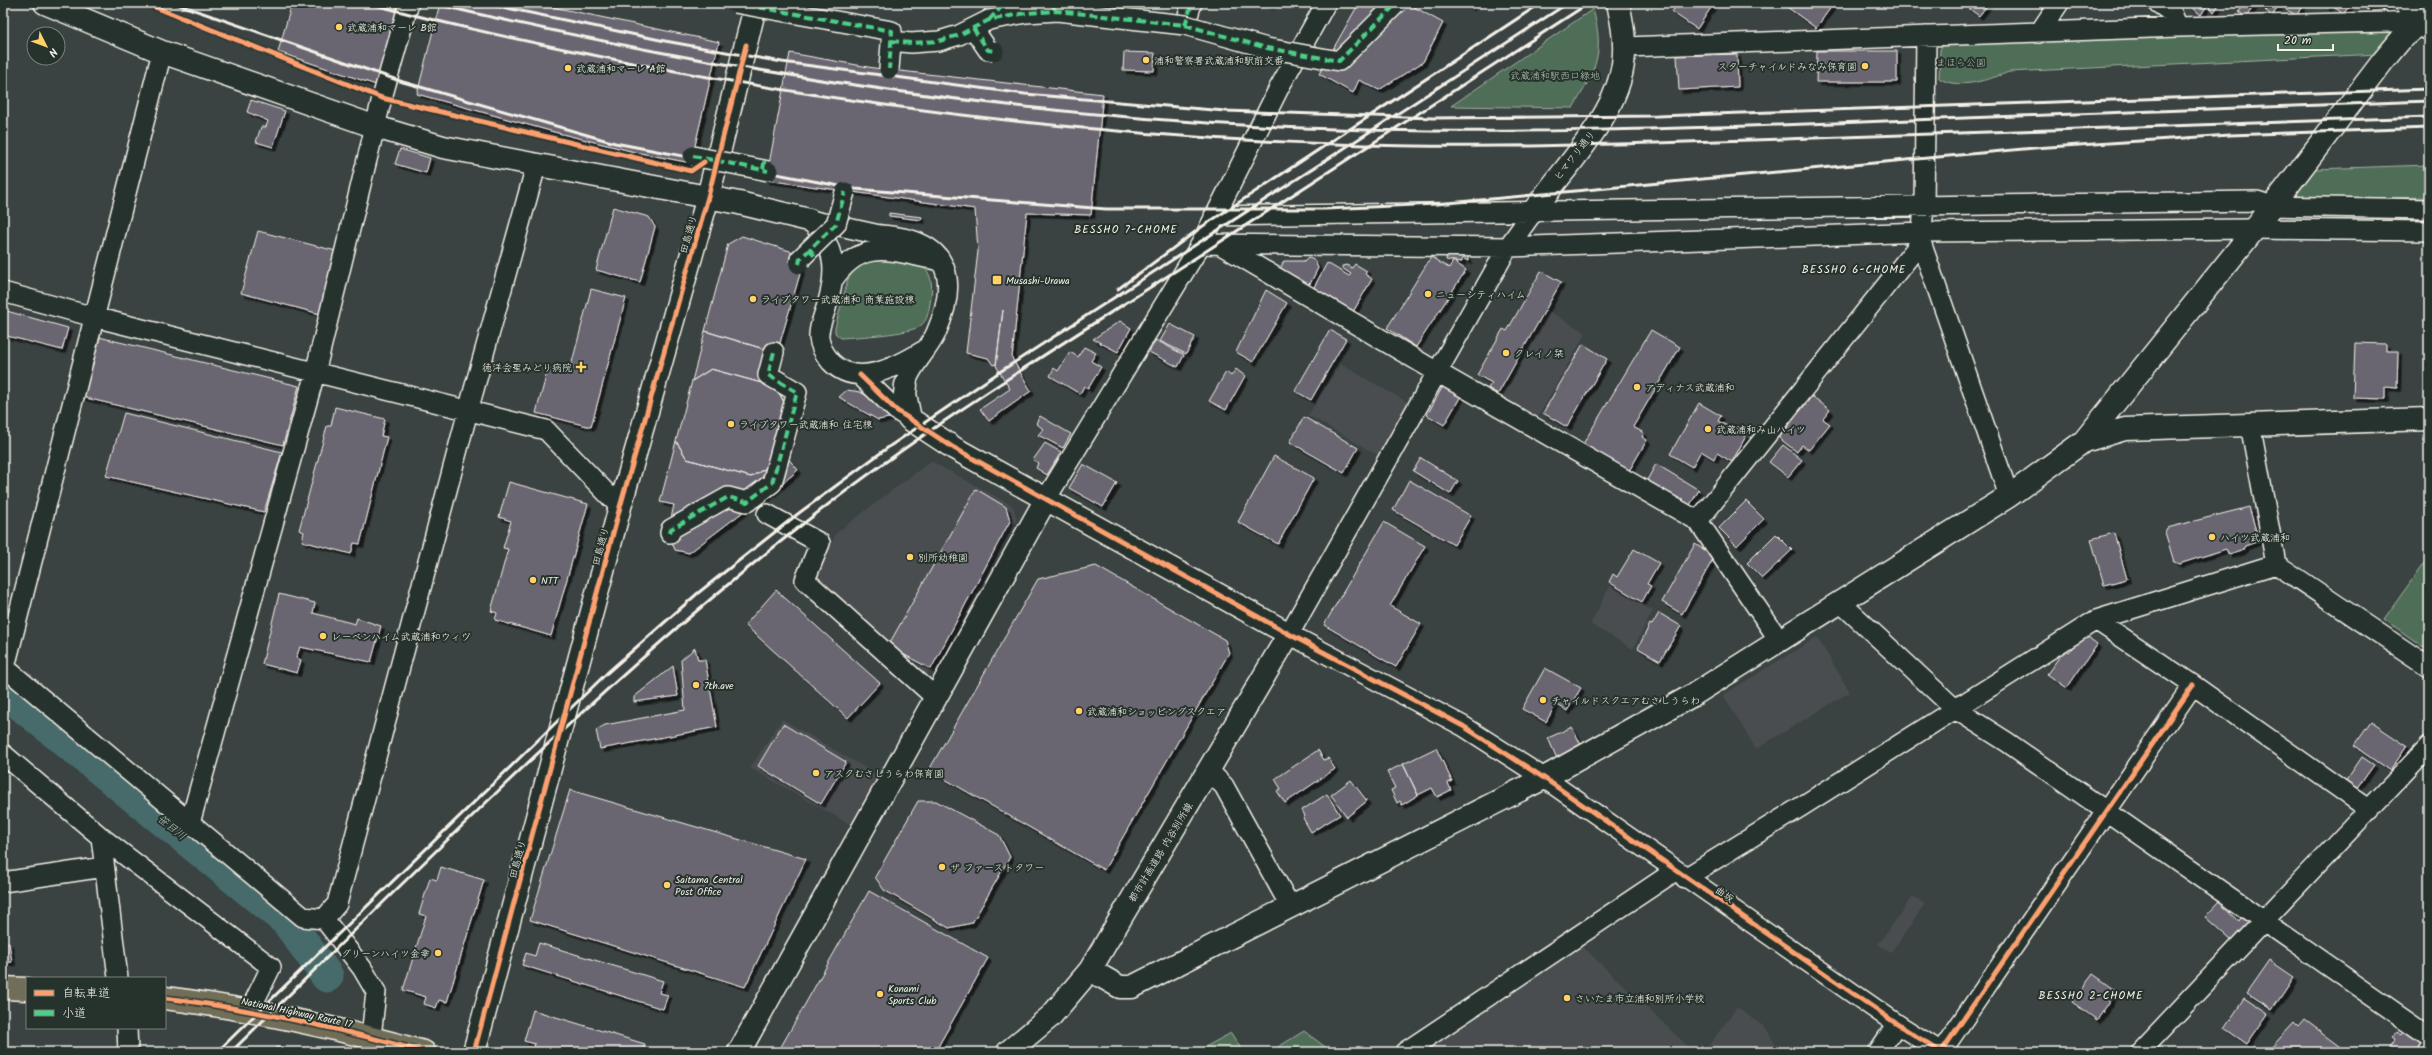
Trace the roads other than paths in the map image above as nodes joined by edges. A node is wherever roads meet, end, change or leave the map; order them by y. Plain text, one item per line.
1 (45, 3) edge
2 (409, 3) edge
3 (735, 3) edge
4 (1005, 3) edge
5 (1192, 3) edge
6 (1326, 3) edge
7 (1397, 3) edge
8 (1618, 3) edge
9 (2059, 3) edge
10 (2158, 3) edge
11 (2405, 3) edge
12 (755, 7) edge
13 (1054, 7) edge
14 (2427, 23) edge
15 (1185, 25) junction
16 (980, 26) junction
17 (2178, 27) junction
18 (2039, 33) junction
19 (1926, 36) junction
20 (891, 41) junction
21 (1625, 47) junction
22 (994, 51) dead end
23 (162, 52) junction
24 (889, 69) dead end
25 (376, 127) junction
26 (693, 156) dead end
27 (536, 166) junction
28 (765, 166) dead end
29 (845, 192) dead end
30 (708, 198) junction
31 (1924, 206) junction
32 (2272, 206) junction
33 (2429, 209) edge
34 (1533, 212) junction
35 (1214, 216) junction
36 (809, 220) junction
37 (2254, 229) junction
38 (2429, 231) edge
39 (1922, 237) junction
40 (1201, 244) junction
41 (1220, 244) junction
42 (1508, 248) junction
43 (805, 259) dead end
44 (942, 262) junction
45 (833, 280) junction
46 (3, 292) edge
47 (94, 317) junction
48 (928, 348) junction
49 (774, 352) dead end
50 (1437, 372) junction
51 (315, 373) junction
52 (860, 375) junction
53 (906, 385) joint
54 (468, 411) junction
55 (2429, 419) edge
56 (910, 420) junction
57 (2250, 424) junction
58 (2084, 441) junction
59 (2009, 496) junction
60 (1046, 499) junction
61 (620, 506) junction
62 (767, 514) dead end
63 (1698, 521) junction
64 (670, 532) dead end
65 (2276, 564) junction
66 (1840, 602) junction
67 (2096, 620) junction
68 (1289, 634) junction
69 (1779, 640) junction
70 (4, 666) edge
71 (2429, 667) edge
72 (2193, 685) junction
73 (936, 698) junction
74 (1955, 709) junction
75 (2429, 746) edge
76 (3, 754) edge
77 (1209, 771) junction
78 (1544, 778) junction
79 (2370, 810) junction
80 (2107, 811) junction
81 (190, 823) junction
82 (101, 837) junction
83 (104, 867) junction
84 (1680, 874) junction
85 (3, 882) edge
86 (1290, 906) junction
87 (324, 919) junction
88 (2265, 921) junction
89 (1090, 970) junction
90 (118, 977) edge
91 (3, 988) edge
92 (26, 989) edge
93 (166, 998) edge
94 (250, 1010) junction
95 (1897, 1024) junction
96 (127, 1029) edge
97 (2429, 1036) edge
98 (371, 1037) junction
99 (2429, 1049) edge
100 (128, 1052) edge
101 (424, 1052) edge
102 (474, 1052) edge
103 (739, 1052) edge
104 (1008, 1052) edge
105 (1405, 1052) edge
106 (1878, 1052) edge
107 (2140, 1052) edge
108 (2427, 1052) edge

1 - 23 street
2 - 25 street
3 - 20 street, bridge
4 - 16 street
5 - 15 street
6 - 35 street
7 - 15 street, bridge
8 - 21 street, ヒマワリ通り
9 - 18 street
10 - 17 street
11 - 14 street
12 - 16 street
12 - 30 street, 田島通り
13 - 15 street, bridge
13 - 16 street, bridge
14 - 17 street
14 - 32 street
16 - 20 street, bridge
16 - 22 street, bridge
17 - 18 street
18 - 19 street
19 - 21 street
19 - 31 street
20 - 24 street, bridge
21 - 34 street, ヒマワリ通り
23 - 25 street
23 - 47 street
25 - 27 street
25 - 51 street
26 - 28 street, bridge
27 - 30 street
27 - 54 street
29 - 43 street, bridge
30 - 36 street
30 - 61 street, 田島通り
31 - 32 street
31 - 34 street
31 - 39 street
32 - 33 street
32 - 37 street
34 - 35 street
34 - 42 street
35 - 40 street
36 - 44 street
36 - 45 street
37 - 38 street
37 - 39 street
37 - 58 street
39 - 42 street
39 - 59 street
39 - 63 street
40 - 41 street
40 - 60 street
41 - 42 street
41 - 50 street
42 - 50 street
44 - 45 street
44 - 48 street
45 - 52 street
46 - 47 street
47 - 51 street
47 - 70 street
48 - 52 street
48 - 53 street
49 - 64 street
50 - 63 street
50 - 68 street
51 - 54 street
51 - 81 street
52 - 56 street
53 - 56 street
54 - 61 street
54 - 87 street
55 - 57 street
56 - 60 street
57 - 58 street
57 - 65 street
58 - 59 street
59 - 66 street
60 - 68 street
60 - 73 street
61 - 102 street, 田島通り
62 - 73 street
63 - 69 street
65 - 67 street
65 - 71 street
66 - 69 street
66 - 74 street
67 - 72 street
67 - 74 street
68 - 77 street, 都市計画道路 内谷別所線
68 - 78 street, 曲坂
69 - 78 street
70 - 81 street
72 - 79 street
72 - 80 street
73 - 103 street
74 - 80 street
74 - 84 street
75 - 79 street
76 - 82 street
77 - 86 street
77 - 89 street, 都市計画道路 内谷別所線
78 - 84 street, 曲坂
78 - 86 street
79 - 88 street
80 - 88 street
80 - 95 street, 曲坂
81 - 87 street
82 - 83 street
82 - 94 street
83 - 85 street
83 - 90 street
84 - 95 street, 曲坂
84 - 105 street
86 - 89 street
87 - 98 street
88 - 97 street
88 - 107 street
89 - 104 street, 都市計画道路 内谷別所線
91 - 92 highway
93 - 94 highway, National Highway Route 17
94 - 98 highway, National Highway Route 17
95 - 106 street
96 - 100 street
98 - 101 highway, National Highway Route 17
99 - 108 street

